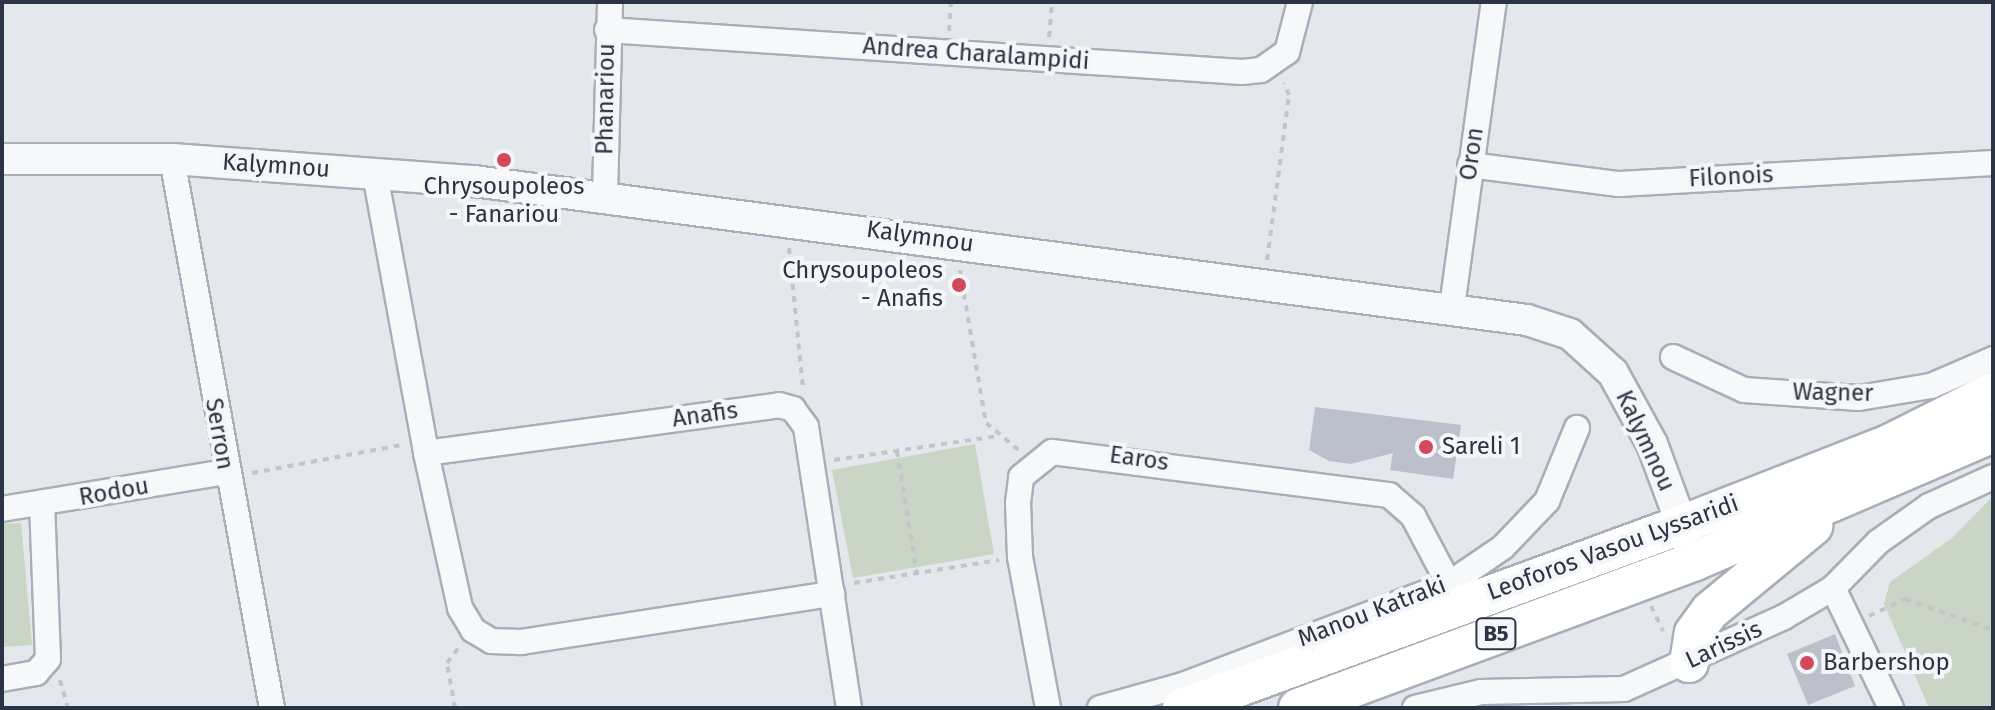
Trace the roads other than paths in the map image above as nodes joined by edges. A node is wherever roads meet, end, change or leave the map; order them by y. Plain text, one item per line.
1 (610, 2) edge
2 (1300, 2) edge
3 (1494, 2) edge
4 (607, 30) junction
5 (2, 159) edge
6 (172, 159) junction
7 (1993, 163) edge
8 (1470, 165) junction
9 (375, 174) junction
10 (605, 195) junction
11 (1452, 307) junction
12 (1673, 357) dead end
13 (1993, 359) edge
14 (1993, 392) edge
15 (1577, 428) dead end
16 (1993, 433) edge
17 (425, 447) junction
18 (226, 475) junction
19 (1993, 477) edge
20 (1850, 498) junction
21 (42, 505) junction
22 (2, 509) edge
23 (1681, 525) junction
24 (1695, 561) junction
25 (1449, 584) junction
26 (1833, 588) junction
27 (832, 590) junction
28 (1689, 663) junction
29 (2, 679) edge
30 (272, 708) edge
31 (849, 708) edge
32 (1048, 708) edge
33 (1100, 708) edge
34 (1182, 708) edge
35 (1298, 708) edge
36 (1415, 708) edge
37 (1891, 708) edge

1 - 4 street, Phanariou
2 - 4 street, Andrea Charalampidi
3 - 8 street, Oron
4 - 10 street, Phanariou
5 - 6 street, Kalymnou
6 - 9 street, Kalymnou
6 - 18 street, Serron
7 - 8 street, Filonois
8 - 11 street, Oron
9 - 10 street, Kalymnou
9 - 17 street
10 - 11 street, Kalymnou
11 - 23 street, Kalymnou
12 - 13 street, Wagner
14 - 23 main road, Leoforos Vasou Lyssaridi / B5
15 - 25 street, Manou Katraki
16 - 20 main road, Leoforos Vasou Lyssaridi / B5
17 - 27 street
17 - 27 street, Anafis
18 - 21 street, Rodou
18 - 30 street, Serron
19 - 26 street, Larissis
20 - 24 main road, Leoforos Vasou Lyssaridi / B5
20 - 28 main road
21 - 22 street, Rodou
21 - 29 street
23 - 24 street, Kalymnou
23 - 34 main road, Leoforos Vasou Lyssaridi / B5
24 - 35 main road, Leoforos Vasou Lyssaridi / B5
25 - 32 street, Earos
25 - 33 street, Manou Katraki
26 - 28 street, Larissis
26 - 37 street
27 - 31 street
28 - 36 street, Larissis

